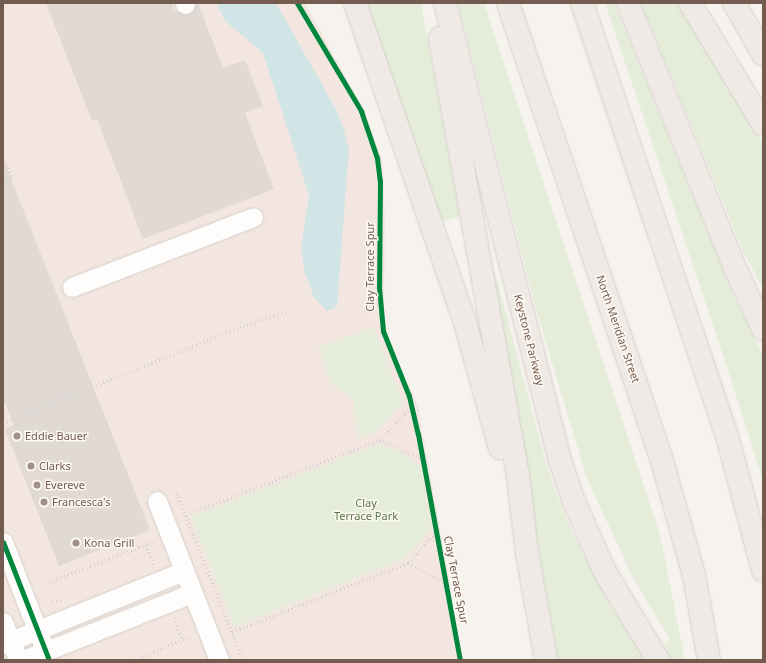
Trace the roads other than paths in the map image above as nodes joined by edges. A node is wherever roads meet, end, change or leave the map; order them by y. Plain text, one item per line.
1 (354, 3) edge
2 (434, 3) edge
3 (445, 3) edge
4 (508, 3) edge
5 (582, 3) edge
6 (628, 3) edge
7 (690, 3) edge
8 (734, 3) edge
9 (763, 54) edge
10 (763, 124) edge
11 (253, 217) dead end
12 (72, 287) dead end
13 (763, 328) edge
14 (157, 501) dead end
15 (3, 542) edge
16 (527, 553) junction
17 (763, 570) edge
18 (184, 571) junction
19 (192, 593) junction
20 (3, 622) edge
21 (38, 631) junction
22 (7, 643) edge
23 (48, 656) edge
24 (18, 660) edge
25 (23, 660) edge
26 (219, 660) edge
27 (546, 660) edge
28 (658, 660) edge
29 (708, 660) edge

1 - 16 highway
2 - 16 highway
3 - 28 highway, Keystone Parkway
4 - 29 highway, North Meridian Street
5 - 17 highway
6 - 13 highway
7 - 10 highway
8 - 9 highway
11 - 12 street
14 - 18 street
15 - 21 street
16 - 27 highway
18 - 19 street
18 - 21 street
19 - 23 street
19 - 26 street
20 - 22 street
21 - 22 street
21 - 23 street
22 - 24 street
23 - 25 street

